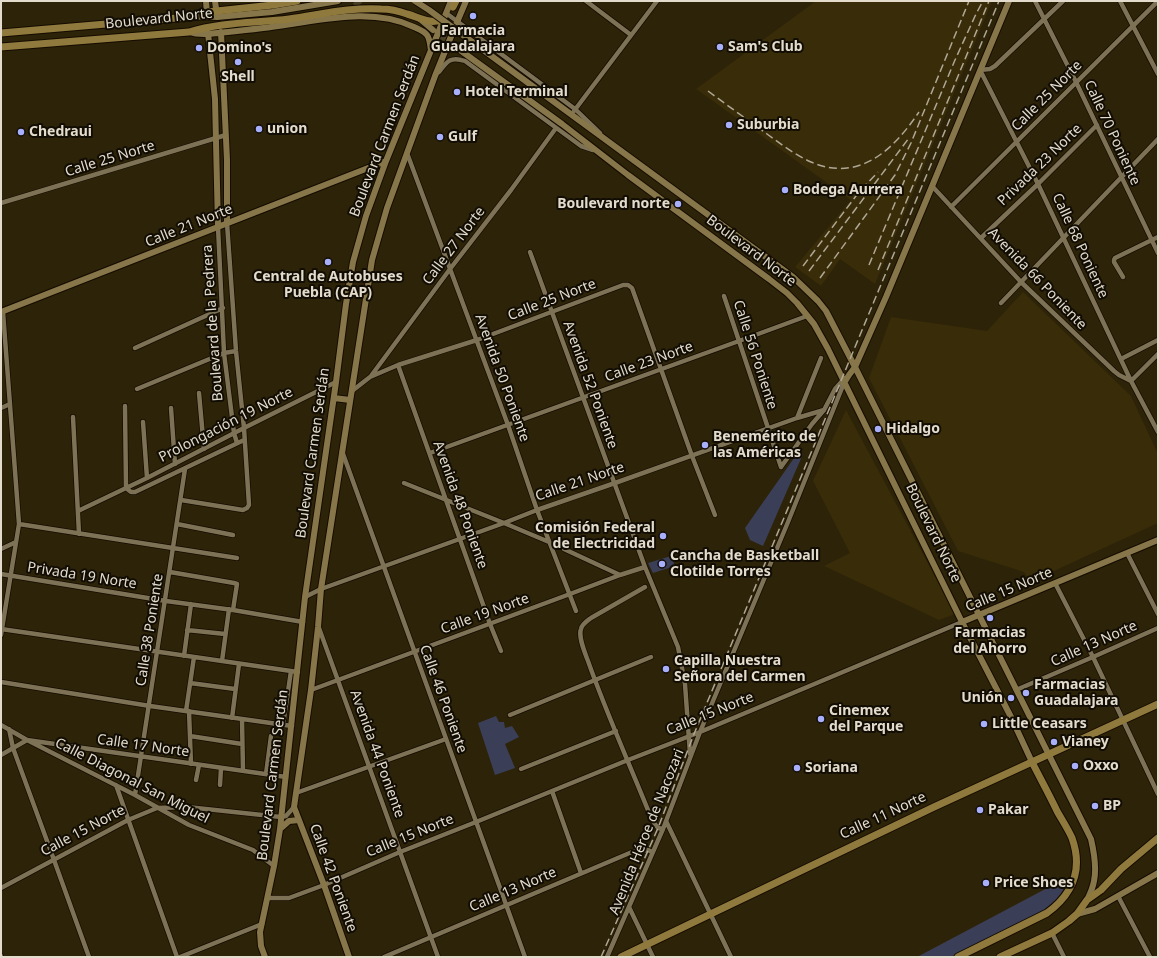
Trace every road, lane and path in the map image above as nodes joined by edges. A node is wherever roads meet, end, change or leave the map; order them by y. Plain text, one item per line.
1 (206, 1) edge
2 (215, 1) edge
3 (297, 1) edge
4 (338, 1) edge
5 (414, 1) edge
6 (466, 1) edge
7 (586, 1) edge
8 (657, 1) edge
9 (1009, 1) edge
10 (1035, 1) edge
11 (1063, 1) edge
12 (1120, 1) edge
13 (1158, 1) edge
14 (453, 3) edge
15 (360, 5) dead end
16 (368, 8) junction
17 (446, 13) junction
18 (216, 14) junction
19 (204, 15) junction
20 (419, 18) junction
21 (1044, 19) junction
22 (457, 20) junction
23 (437, 21) dead end
24 (1133, 26) junction
25 (432, 30) tunnel mouth
26 (189, 32) junction
27 (221, 32) junction
28 (1, 33) edge
29 (208, 33) junction
30 (631, 35) junction
31 (453, 45) tunnel mouth
32 (1, 47) edge
33 (431, 50) junction
34 (980, 70) junction
35 (1158, 74) edge
36 (435, 76) junction
37 (1076, 82) junction
38 (573, 112) junction
39 (1097, 125) junction
40 (556, 128) junction
41 (226, 135) junction
42 (216, 139) junction
43 (1158, 139) edge
44 (1017, 142) junction
45 (596, 151) junction
46 (407, 153) junction
47 (386, 161) junction
48 (1121, 177) junction
49 (1038, 184) junction
50 (932, 186) junction
51 (1, 203) edge
52 (951, 207) junction
53 (227, 223) junction
54 (218, 227) junction
55 (1064, 237) junction
56 (1158, 237) edge
57 (981, 238) junction
58 (1152, 240) junction
59 (530, 252) dead end
60 (1158, 253) edge
61 (450, 269) junction
62 (1123, 277) dead end
63 (1021, 282) junction
64 (724, 296) dead end
65 (1001, 303) dead end
66 (223, 308) junction
67 (2, 312) edge
68 (551, 312) junction
69 (807, 316) junction
70 (477, 340) junction
71 (1158, 340) edge
72 (739, 341) junction
73 (135, 348) dead end
74 (236, 351) junction
75 (224, 353) junction
76 (1158, 354) edge
77 (821, 358) dead end
78 (1122, 359) junction
79 (398, 365) junction
80 (856, 366) junction
81 (661, 370) junction
82 (370, 377) junction
83 (844, 381) junction
84 (1131, 381) junction
85 (336, 382) junction
86 (137, 390) dead end
87 (352, 391) junction
88 (199, 393) dead end
89 (334, 398) junction
90 (584, 398) junction
91 (350, 400) junction
92 (10, 404) junction
93 (124, 406) dead end
94 (1, 408) edge
95 (171, 408) dead end
96 (824, 410) junction
97 (73, 417) dead end
98 (797, 418) junction
99 (143, 422) dead end
100 (508, 425) junction
101 (244, 428) junction
102 (768, 429) junction
103 (1158, 430) edge
104 (234, 433) junction
105 (244, 440) junction
106 (237, 443) junction
107 (204, 449) junction
108 (342, 449) junction
109 (430, 453) junction
110 (692, 456) junction
111 (175, 464) junction
112 (186, 469) junction
113 (147, 478) junction
114 (404, 483) dead end
115 (615, 483) junction
116 (126, 488) junction
117 (181, 500) junction
118 (446, 500) junction
119 (537, 510) junction
120 (78, 511) junction
121 (715, 515) dead end
122 (504, 523) junction
123 (19, 524) junction
124 (178, 524) junction
125 (79, 534) junction
126 (233, 535) dead end
127 (460, 538) junction
128 (1158, 540) edge
129 (16, 542) junction
130 (549, 542) junction
131 (174, 548) junction
132 (564, 548) dead end
133 (1, 549) edge
134 (1127, 553) junction
135 (237, 558) dead end
136 (384, 566) junction
137 (645, 567) junction
138 (170, 572) junction
139 (1, 574) edge
140 (620, 575) junction
141 (11, 576) junction
142 (1055, 583) junction
143 (645, 587) dead end
144 (321, 589) junction
145 (570, 594) junction
146 (305, 597) junction
147 (166, 601) junction
148 (191, 604) junction
149 (231, 610) junction
150 (576, 611) dead end
151 (1158, 614) edge
152 (979, 615) junction
153 (302, 622) junction
154 (962, 622) junction
155 (490, 624) junction
156 (318, 627) junction
157 (1158, 628) edge
158 (1, 629) edge
159 (187, 630) junction
160 (225, 634) junction
161 (1, 635) edge
162 (501, 651) dead end
163 (158, 652) junction
164 (415, 652) junction
165 (184, 656) junction
166 (194, 657) junction
167 (651, 657) dead end
168 (1093, 658) junction
169 (222, 661) junction
170 (239, 664) junction
171 (294, 672) junction
172 (338, 680) junction
173 (595, 680) junction
174 (1, 682) edge
175 (190, 682) junction
176 (235, 689) junction
177 (310, 690) junction
178 (1016, 690) junction
179 (1158, 704) edge
180 (150, 706) junction
181 (187, 711) junction
182 (510, 715) dead end
183 (232, 718) junction
184 (242, 719) junction
185 (1123, 720) junction
186 (1, 725) edge
187 (283, 725) junction
188 (292, 726) junction
189 (9, 729) junction
190 (616, 731) junction
191 (700, 732) junction
192 (190, 736) junction
193 (271, 736) dead end
194 (689, 736) junction
195 (446, 739) junction
196 (27, 740) junction
197 (242, 744) junction
198 (13, 748) junction
199 (1049, 754) junction
200 (1, 755) edge
201 (690, 756) junction
202 (142, 757) junction
203 (628, 760) junction
204 (1032, 762) junction
205 (191, 764) junction
206 (199, 765) junction
207 (369, 767) junction
208 (221, 768) junction
209 (521, 769) dead end
210 (243, 771) junction
211 (266, 774) junction
212 (286, 777) junction
213 (196, 780) dead end
214 (116, 785) junction
215 (220, 785) dead end
216 (552, 791) junction
217 (296, 793) junction
218 (1158, 794) edge
219 (135, 795) junction
220 (294, 807) junction
221 (158, 808) junction
222 (281, 817) junction
223 (128, 820) junction
224 (299, 820) junction
225 (666, 821) junction
226 (476, 822) junction
227 (280, 829) junction
228 (663, 829) junction
229 (1158, 838) edge
230 (400, 852) junction
231 (652, 852) junction
232 (54, 860) junction
233 (274, 866) junction
234 (581, 873) junction
235 (1158, 873) edge
236 (324, 885) junction
237 (1, 888) edge
238 (1118, 896) junction
239 (268, 898) junction
240 (1087, 900) junction
241 (506, 905) junction
242 (629, 907) junction
243 (710, 913) junction
244 (1077, 914) junction
245 (262, 924) junction
246 (1052, 933) junction
247 (430, 938) junction
248 (648, 945) junction
249 (89, 957) edge
250 (178, 957) edge
251 (265, 957) edge
252 (349, 957) edge
253 (384, 957) edge
254 (438, 957) edge
255 (525, 957) edge
256 (607, 957) edge
257 (621, 957) edge
258 (653, 957) edge
259 (731, 957) edge
260 (958, 957) edge
261 (1000, 957) edge
262 (1064, 957) edge
263 (1150, 957) edge

1 - 19 main road
2 - 18 main road
3 - 18 main road, Boulevard Norte
4 - 18 main road, Boulevard Norte
5 - 38 main road, Boulevard Norte, bridge
6 - 22 main road, Boulevard Carmen Serdán
7 - 30 street
8 - 30 street
9 - 34 main road
10 - 21 street, Calle 70 Poniente
11 - 21 street
12 - 24 street
13 - 24 street, Calle 25 Norte
14 - 17 main road, Boulevard Carmen Serdán
15 - 16 main road
16 - 20 main road, Boulevard Norte
16 - 26 main road, Boulevard Norte
17 - 22 street, Boulevard Norte
17 - 33 main road, Boulevard Carmen Serdán
18 - 19 main road, Boulevard Norte
19 - 28 main road, Boulevard Norte
20 - 23 main road
20 - 25 main road, Boulevard Norte
21 - 34 street
21 - 37 street, Calle 70 Poniente
22 - 36 main road, Boulevard Carmen Serdán
22 - 38 street, Boulevard Norte
24 - 35 street
24 - 37 street, Calle 25 Norte
26 - 29 main road
26 - 32 main road, Boulevard Norte
27 - 29 main road
27 - 33 main road
27 - 41 main road, Boulevard de la Pedrera
29 - 42 main road, Boulevard de la Pedrera
30 - 38 street
31 - 45 main road, Boulevard Norte
33 - 47 main road, Boulevard Carmen Serdán
34 - 44 street, Calle 68 Poniente
34 - 50 main road
36 - 40 street, Boulevard Norte
36 - 46 main road, Boulevard Carmen Serdán
37 - 39 street, Calle 70 Poniente
37 - 44 street, Calle 25 Norte
38 - 80 main road, Boulevard Norte
39 - 48 street, Calle 70 Poniente
39 - 49 street, Privada 23 Norte
40 - 45 street, Boulevard Norte
40 - 61 street, Calle 27 Norte
41 - 42 street, Calle 25 Norte
41 - 53 main road, Boulevard de la Pedrera
42 - 51 street, Calle 25 Norte
42 - 54 main road, Boulevard de la Pedrera
43 - 48 street
44 - 49 street, Calle 68 Poniente
44 - 52 street, Calle 25 Norte
45 - 69 main road, Boulevard Norte
46 - 61 street, Avenida 50 Poniente
46 - 87 main road, Boulevard Carmen Serdán
47 - 53 main road, Calle 21 Norte
47 - 85 main road, Boulevard Carmen Serdán
48 - 55 street
48 - 58 street, Calle 70 Poniente
49 - 55 street, Calle 68 Poniente
49 - 57 street, Privada 23 Norte
50 - 52 street, Avenida 66 Poniente
50 - 80 main road
52 - 57 street, Avenida 66 Poniente
53 - 54 main road, Calle 21 Norte
53 - 74 street, Boulevard de la Pedrera
54 - 66 street, Boulevard de la Pedrera
54 - 67 main road, Calle 21 Norte
55 - 63 street
55 - 78 street, Calle 68 Poniente
56 - 58 street
57 - 63 street, Avenida 66 Poniente
58 - 60 street, Calle 70 Poniente
58 - 62 street
59 - 68 street, Avenida 52 Poniente
61 - 70 street, Avenida 50 Poniente
61 - 82 street, Calle 27 Norte
63 - 65 street
63 - 84 street, Avenida 66 Poniente
64 - 72 street, Calle 56 Poniente
66 - 73 street
66 - 75 street, Boulevard de la Pedrera
67 - 92 street
68 - 70 street, Calle 25 Norte
68 - 81 street, Calle 25 Norte
68 - 90 street, Avenida 52 Poniente
69 - 72 street, Calle 23 Norte
69 - 83 main road, Boulevard Norte
70 - 79 street, Calle 25 Norte
70 - 100 street, Avenida 50 Poniente
71 - 78 street
72 - 81 street, Calle 23 Norte
72 - 102 street, Calle 56 Poniente
74 - 75 street
74 - 101 street, Boulevard de la Pedrera
75 - 86 street
75 - 104 street, Boulevard de la Pedrera
76 - 84 street
77 - 98 street
78 - 84 street, Calle 68 Poniente
79 - 82 street, Calle 25 Norte
79 - 109 street, Avenida 48 Poniente
80 - 83 main road
80 - 152 main road, Boulevard Norte
81 - 90 street, Calle 23 Norte
81 - 110 street
82 - 87 street, Calle 25 Norte
83 - 96 street
83 - 154 main road, Boulevard Norte
83 - 191 street, Avenida Héroe de Nacozari
84 - 103 street, Calle 68 Poniente
85 - 89 main road, Boulevard Carmen Serdán
85 - 101 street, Prolongación 19 Norte
87 - 91 main road, Boulevard Carmen Serdán
88 - 107 street
89 - 91 main road
89 - 146 main road, Boulevard Carmen Serdán
90 - 100 street, Calle 23 Norte
90 - 115 street, Avenida 52 Poniente
91 - 108 main road, Boulevard Carmen Serdán
92 - 94 street
92 - 123 street
93 - 116 street
95 - 111 street
96 - 98 street, Calle 21 Norte
96 - 102 street, Calle 56 Poniente
97 - 120 street
98 - 102 street, Calle 21 Norte
99 - 113 street
100 - 109 street, Calle 23 Norte
100 - 119 street, Avenida 50 Poniente
101 - 104 street, Prolongación 19 Norte
101 - 105 street, Boulevard de la Pedrera
102 - 110 street, Calle 21 Norte
104 - 106 street, Boulevard de la Pedrera
104 - 107 street, Prolongación 19 Norte
105 - 106 street, Prolongación 19 Norte
105 - 117 street, Boulevard de la Pedrera
106 - 112 street, Prolongación 19 Norte
107 - 111 street, Prolongación 19 Norte
108 - 136 street, Calle 46 Poniente
108 - 144 main road, Boulevard Carmen Serdán
109 - 118 street, Avenida 48 Poniente
110 - 115 street, Calle 21 Norte
110 - 121 street
111 - 113 street, Prolongación 19 Norte
112 - 116 street, Prolongación 19 Norte
112 - 117 street, Calle 38 Poniente
113 - 116 street, Prolongación 19 Norte
114 - 118 street
115 - 119 street, Calle 21 Norte
115 - 137 street, Avenida 52 Poniente
116 - 120 street, Prolongación 19 Norte
117 - 124 street, Calle 38 Poniente
118 - 122 street
118 - 127 street, Avenida 48 Poniente
119 - 122 street, Calle 21 Norte
119 - 130 street, Avenida 50 Poniente
120 - 125 street
122 - 127 street, Calle 21 Norte
122 - 130 street
123 - 125 street
123 - 129 street
124 - 126 street
124 - 131 street, Calle 38 Poniente
125 - 131 street
127 - 136 street, Calle 21 Norte
127 - 155 street, Avenida 48 Poniente
128 - 134 main road, Calle 15 Norte
129 - 133 street
129 - 141 street
130 - 145 street, Avenida 50 Poniente
131 - 135 street
131 - 138 street, Calle 38 Poniente
132 - 140 street
134 - 142 main road, Calle 15 Norte
134 - 151 street
136 - 144 street, Calle 21 Norte
136 - 164 street, Calle 46 Poniente
137 - 140 street, Calle 19 Norte
137 - 194 street, Avenida 52 Poniente
138 - 147 street, Calle 38 Poniente
138 - 149 street
139 - 141 street, Privada 19 Norte
140 - 145 street, Calle 19 Norte
141 - 147 street, Privada 19 Norte
141 - 158 street
142 - 152 main road, Calle 15 Norte
142 - 168 street
143 - 173 street
144 - 146 street, Calle 21 Norte
144 - 156 main road, Boulevard Carmen Serdán
145 - 150 street, Avenida 50 Poniente
145 - 155 street, Calle 19 Norte
146 - 153 main road, Boulevard Carmen Serdán
147 - 148 street, Privada 19 Norte
147 - 163 street, Calle 38 Poniente
148 - 149 street, Privada 19 Norte
148 - 159 street
149 - 153 street, Privada 19 Norte
149 - 160 street
152 - 154 main road, Calle 15 Norte
152 - 178 main road, Boulevard Norte
153 - 171 main road, Boulevard Carmen Serdán
154 - 191 street, Calle 15 Norte
154 - 204 main road, Boulevard Norte
155 - 162 street, Avenida 48 Poniente
155 - 164 street, Calle 19 Norte
156 - 172 street, Avenida 44 Poniente
156 - 177 main road, Boulevard Carmen Serdán
157 - 168 street, Calle 13 Norte
158 - 161 street
158 - 163 street
159 - 160 street
159 - 165 street
160 - 169 street
163 - 165 street
163 - 180 street, Calle 38 Poniente
164 - 172 street, Calle 19 Norte
164 - 195 street, Calle 46 Poniente
165 - 166 street
166 - 169 street
166 - 175 street
167 - 173 street
168 - 178 street, Calle 13 Norte
168 - 185 street
169 - 170 street
170 - 171 street
170 - 176 street
171 - 187 street
171 - 188 main road, Boulevard Carmen Serdán
172 - 177 street, Calle 19 Norte
172 - 207 street, Avenida 44 Poniente
173 - 182 street
173 - 190 street
174 - 180 street
175 - 176 street
175 - 181 street
176 - 183 street
177 - 217 main road, Boulevard Carmen Serdán
178 - 199 main road, Boulevard Norte
179 - 185 main road, Calle 11 Norte
180 - 181 street
180 - 202 street, Calle 38 Poniente
181 - 183 street
181 - 192 street
183 - 184 street
184 - 187 street
184 - 197 street
185 - 199 main road, Calle 11 Norte
185 - 218 street
186 - 189 street, Calle Diagonal San Miguel
187 - 188 street
188 - 212 main road, Boulevard Carmen Serdán
189 - 196 street, Calle Diagonal San Miguel
189 - 198 street
190 - 203 street
190 - 209 street
191 - 194 street, Calle 15 Norte
191 - 201 street, Avenida Héroe de Nacozari
192 - 197 street
192 - 205 street
193 - 211 street
194 - 201 street, Avenida 52 Poniente
194 - 203 street, Calle 15 Norte
195 - 207 street
195 - 226 street, Calle 46 Poniente
196 - 198 street
196 - 202 street, Calle 17 Norte
196 - 214 street, Calle Diagonal San Miguel
197 - 210 street
198 - 200 street
198 - 232 street
199 - 204 main road, Calle 11 Norte
199 - 240 main road, Boulevard Norte
201 - 225 street, Avenida Héroe de Nacozari
202 - 205 street, Calle 17 Norte
202 - 219 street, Calle 38 Poniente
203 - 216 street, Calle 15 Norte
203 - 228 street
204 - 243 main road, Calle 11 Norte
204 - 260 main road, Boulevard Norte
205 - 206 street, Calle 17 Norte
206 - 208 street, Calle 17 Norte
206 - 213 street
207 - 217 street
207 - 230 street, Avenida 44 Poniente
208 - 210 street, Calle 17 Norte
208 - 215 street
210 - 211 street, Calle 17 Norte
211 - 212 street, Calle 17 Norte
212 - 222 main road, Boulevard Carmen Serdán
214 - 219 street, Calle Diagonal San Miguel
214 - 223 street
216 - 226 street, Calle 15 Norte
216 - 234 street
217 - 220 main road, Boulevard Carmen Serdán
219 - 221 street, Calle Diagonal San Miguel
220 - 222 street
220 - 224 main road, Calle 42 Poniente
221 - 222 street, Calle 15 Norte
221 - 223 street, Calle 15 Norte
221 - 233 street, Calle Diagonal San Miguel
222 - 227 main road, Boulevard Carmen Serdán
223 - 232 street, Calle 15 Norte
223 - 250 street
224 - 227 main road
224 - 236 main road, Calle 42 Poniente
225 - 228 street, Avenida Héroe de Nacozari
225 - 243 street
226 - 230 street, Calle 15 Norte
226 - 241 street, Calle 46 Poniente
227 - 233 main road, Boulevard Carmen Serdán
228 - 231 street, Avenida Héroe de Nacozari
229 - 240 main road
230 - 236 street, Calle 15 Norte
230 - 247 street, Avenida 44 Poniente
231 - 234 street, Calle 13 Norte
231 - 242 street, Avenida Héroe de Nacozari
232 - 237 street, Calle 15 Norte
232 - 249 street
233 - 239 main road, Boulevard Carmen Serdán
234 - 241 street, Calle 13 Norte
235 - 238 main road
236 - 239 street, Calle 15 Norte
236 - 252 main road, Calle 42 Poniente
238 - 244 main road
238 - 263 street
239 - 245 main road, Boulevard Carmen Serdán
240 - 244 main road, Boulevard Norte
241 - 247 street, Calle 13 Norte
241 - 255 street, Calle 46 Poniente
242 - 248 street
242 - 256 street, Avenida Héroe de Nacozari
243 - 248 main road, Calle 11 Norte
243 - 259 street
244 - 246 main road, Boulevard Norte
245 - 250 street
245 - 251 main road, Boulevard Carmen Serdán
246 - 261 main road, Boulevard Norte
246 - 262 street
247 - 253 street, Calle 13 Norte
247 - 254 street, Avenida 44 Poniente
248 - 257 main road, Calle 11 Norte
248 - 258 street

